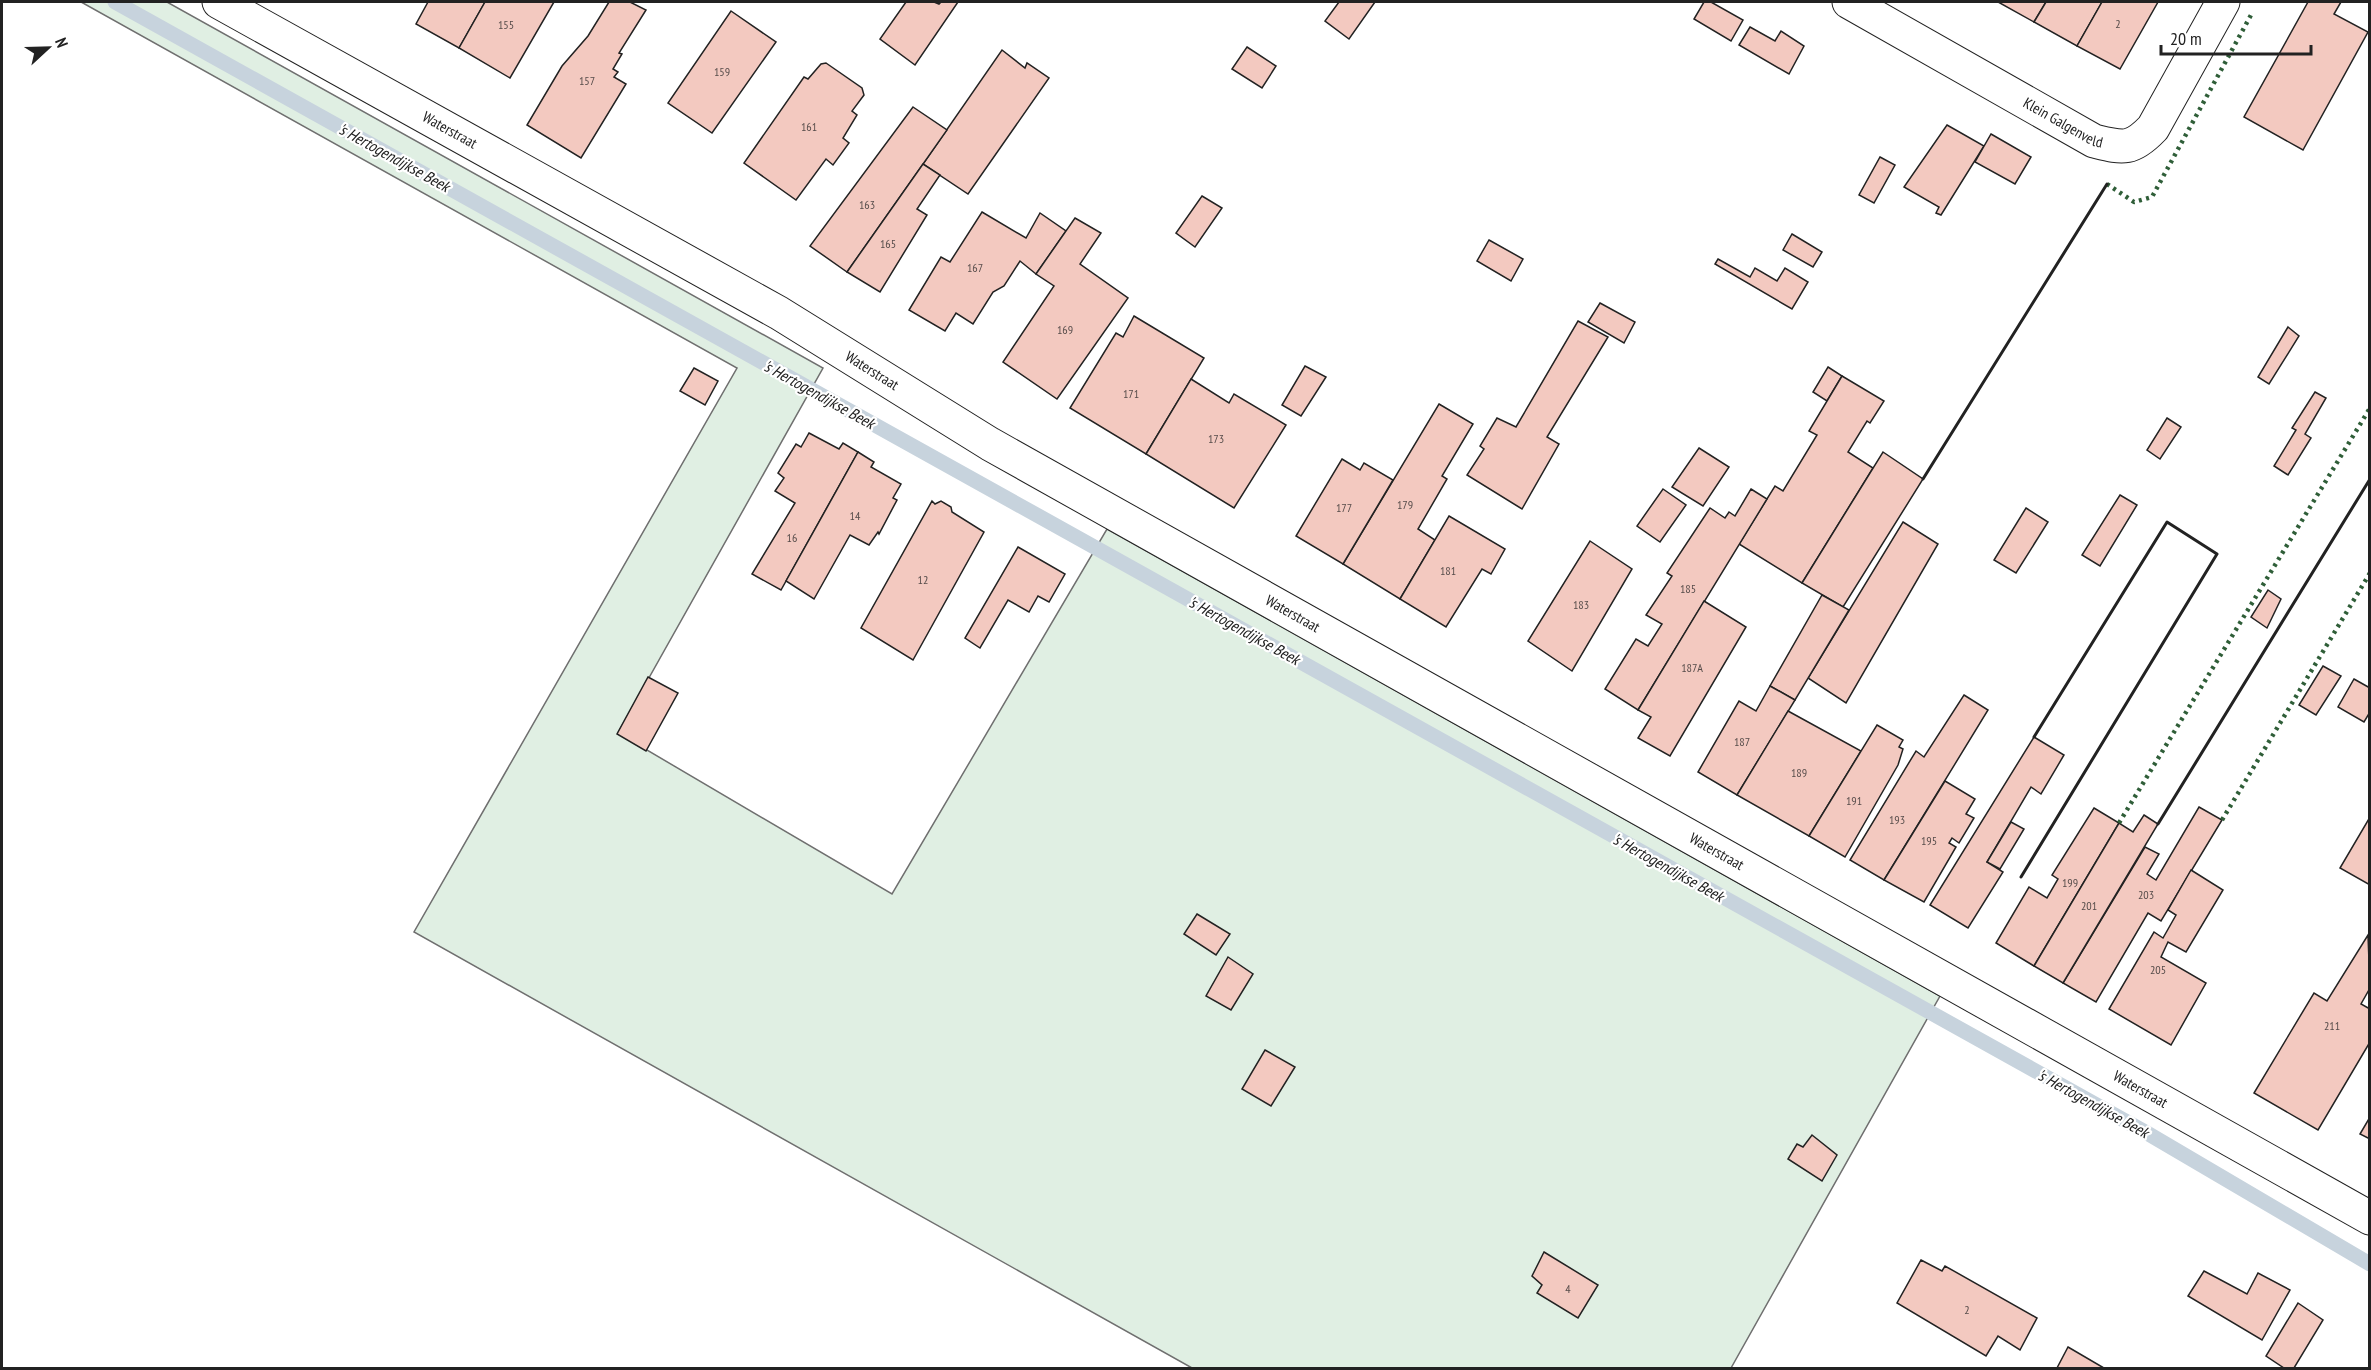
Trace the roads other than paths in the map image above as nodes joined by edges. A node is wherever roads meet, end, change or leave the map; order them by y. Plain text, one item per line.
1 (219, 2) edge
2 (1849, 2) edge
3 (2223, 2) edge
4 (2370, 1218) edge

1 - 4 street, Waterstraat
2 - 3 street, Klein Galgenveld

